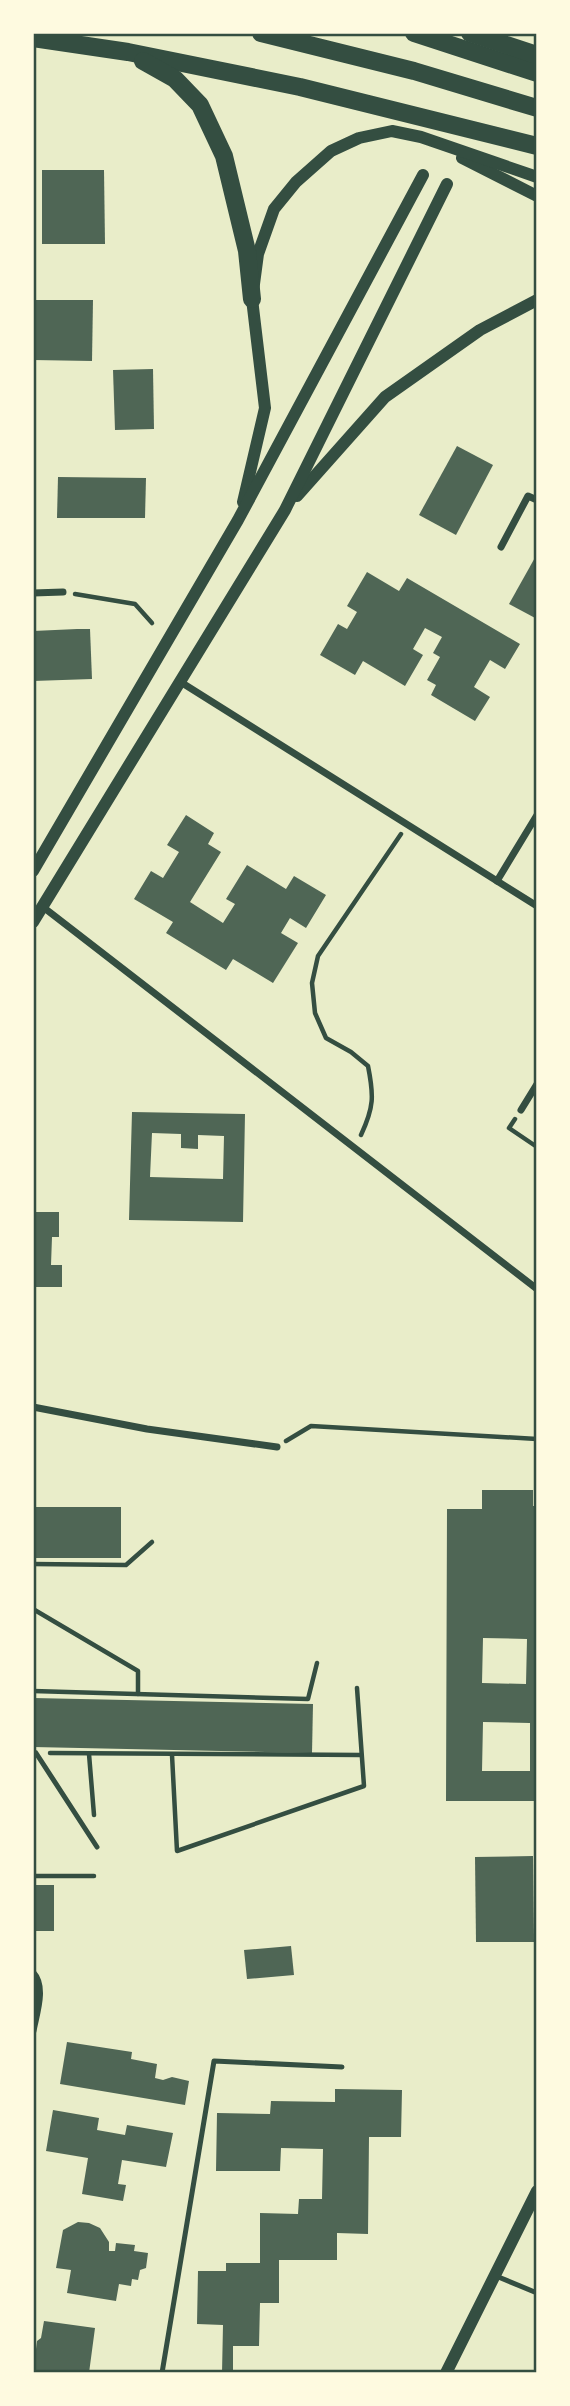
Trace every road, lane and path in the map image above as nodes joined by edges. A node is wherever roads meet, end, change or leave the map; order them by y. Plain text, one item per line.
1 (261, 33) edge
2 (414, 33) edge
3 (470, 33) edge
4 (33, 38) edge
5 (128, 52) junction
6 (537, 55) edge
7 (537, 73) edge
8 (537, 107) edge
9 (421, 138) junction
10 (537, 146) edge
11 (423, 175) dead end
12 (537, 177) edge
13 (447, 184) dead end
14 (537, 196) edge
15 (252, 299) junction
16 (537, 300) edge
17 (537, 500) edge
18 (285, 510) junction
19 (238, 520) junction
20 (501, 547) dead end
21 (63, 592) joint
22 (33, 593) edge
23 (152, 623) dead end
24 (179, 681) junction
25 (537, 816) edge
26 (408, 825) junction
27 (33, 871) edge
28 (497, 881) junction
29 (537, 906) edge
30 (43, 907) junction
31 (33, 922) edge
32 (537, 1084) edge
33 (520, 1110) joint
34 (537, 1147) edge
35 (355, 1148) junction
36 (537, 1289) edge
37 (33, 1407) edge
38 (537, 1439) edge
39 (277, 1447) joint
40 (152, 1542) dead end
41 (33, 1564) edge
42 (33, 1609) edge
43 (317, 1663) dead end
44 (357, 1688) dead end
45 (33, 1691) edge
46 (138, 1694) junction
47 (36, 1753) joint
48 (89, 1754) junction
49 (172, 1755) junction
50 (361, 1755) junction
51 (97, 1847) joint
52 (33, 1876) edge
53 (94, 1876) dead end
54 (33, 1973) edge
55 (35, 2005) edge
56 (33, 2031) edge
57 (342, 2067) dead end
58 (537, 2191) edge
59 (493, 2275) junction
60 (537, 2292) edge
61 (162, 2373) edge
62 (446, 2373) edge

1 - 8 main road
2 - 7 main road
3 - 6 main road
4 - 5 main road
5 - 10 main road
5 - 15 main road
9 - 12 street
9 - 14 street
9 - 15 street
11 - 19 street
13 - 18 street
15 - 19 street
16 - 18 street
17 - 20 street
18 - 24 street
19 - 27 street
21 - 22 street
21 - 23 path
24 - 26 street
24 - 30 street
25 - 28 street
26 - 28 street
26 - 35 path
28 - 29 street
30 - 31 street
30 - 35 street
32 - 33 street
33 - 34 path
35 - 36 street
37 - 39 street
38 - 39 path
40 - 41 path
42 - 46 path
43 - 46 path
44 - 50 path
45 - 46 path
47 - 48 path
47 - 51 lane
48 - 49 path
48 - 51 path
49 - 50 path
49 - 50 path
52 - 53 path
54 - 55 street
55 - 56 street
57 - 61 lane
58 - 59 street
59 - 60 lane
59 - 62 street

